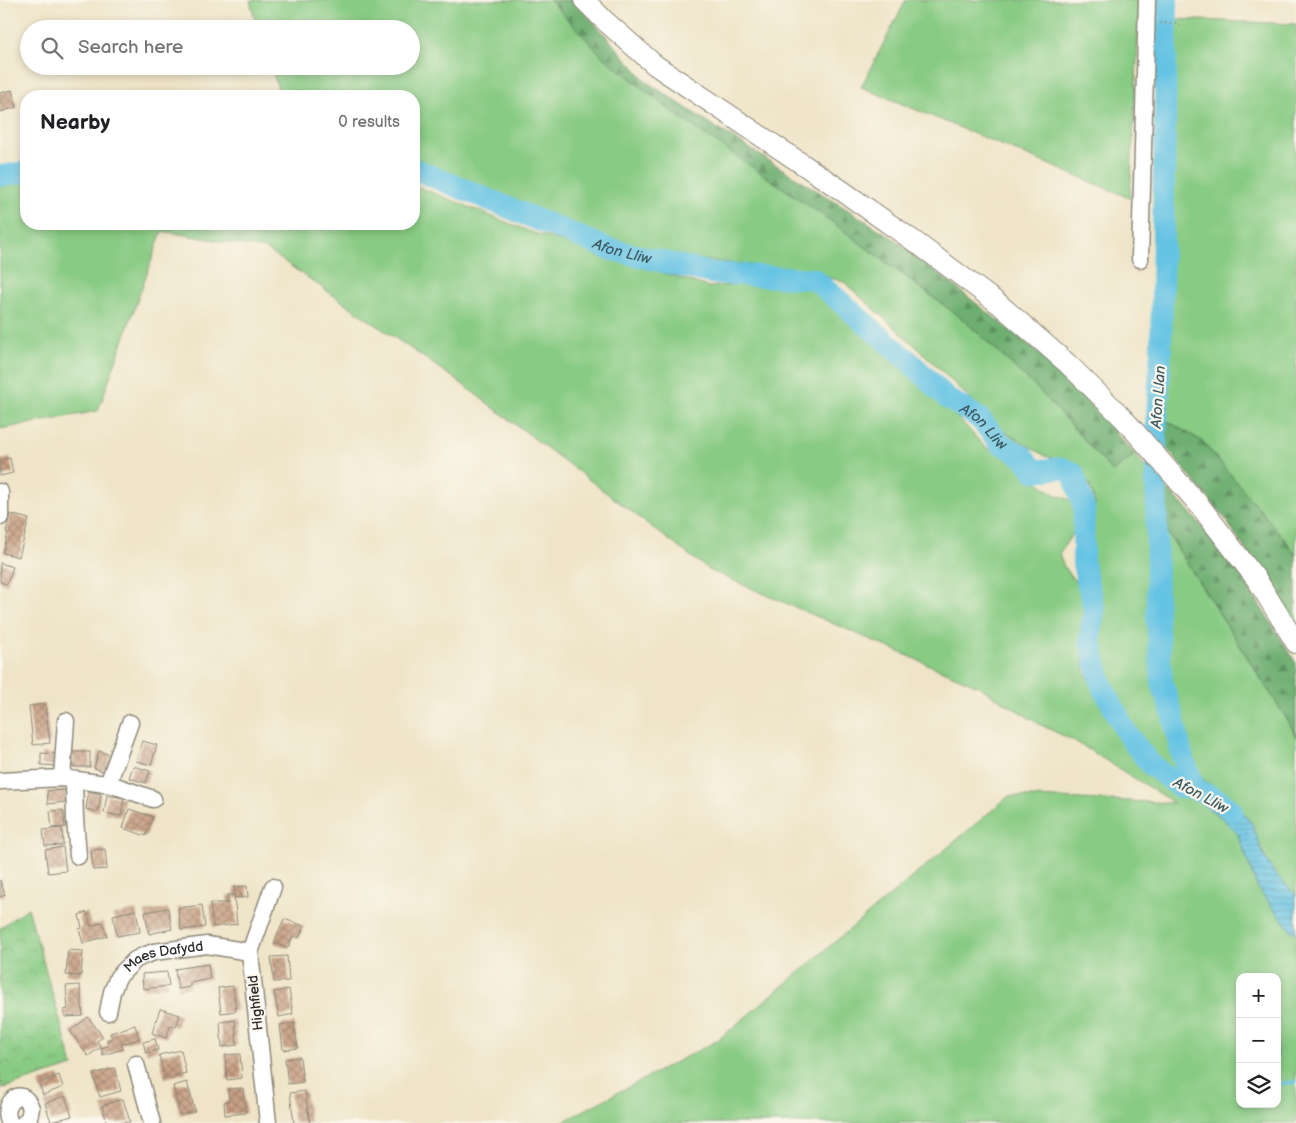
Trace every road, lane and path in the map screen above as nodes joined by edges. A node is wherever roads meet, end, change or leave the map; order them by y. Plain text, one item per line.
1 (584, 0) edge
2 (1146, 0) edge
3 (1153, 23) dead end
4 (1180, 26) dead end
5 (1140, 259) dead end
6 (0, 492) edge
7 (0, 517) edge
8 (1296, 643) edge
9 (66, 721) dead end
10 (130, 723) dead end
11 (68, 779) junction
12 (0, 781) edge
13 (108, 784) junction
14 (153, 799) dead end
15 (78, 856) dead end
16 (273, 888) dead end
17 (250, 952) junction
18 (108, 1012) dead end
19 (136, 1064) dead end
20 (10, 1123) edge
21 (24, 1123) edge
22 (152, 1123) edge
23 (268, 1123) edge

1 - 8 main road
2 - 5 street
3 - 4 path
6 - 7 street
9 - 11 street
10 - 13 street
11 - 12 street
11 - 13 street
11 - 15 street
13 - 14 street
16 - 17 street, Highfield
17 - 18 street, Maes Dafydd
17 - 23 street, Highfield
19 - 22 street
20 - 21 street

